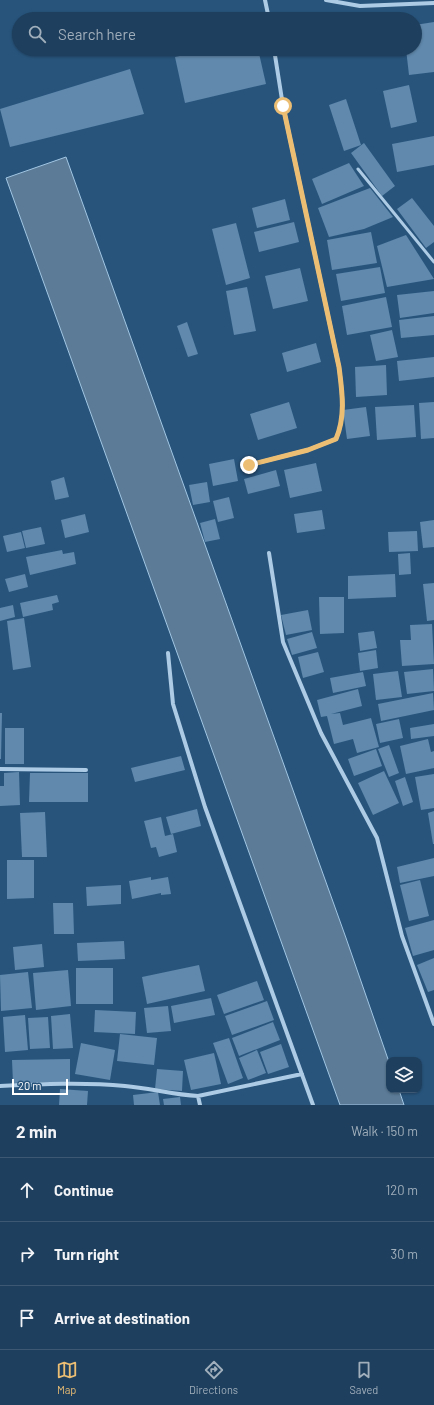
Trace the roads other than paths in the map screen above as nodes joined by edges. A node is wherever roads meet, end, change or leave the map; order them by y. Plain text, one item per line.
1 (265, 0) edge
2 (326, 0) edge
3 (434, 3) edge
4 (268, 12) edge
5 (275, 56) edge
6 (358, 169) dead end
7 (434, 262) edge
8 (249, 465) dead end
9 (268, 553) dead end
10 (168, 653) dead end
11 (0, 769) edge
12 (86, 770) dead end
13 (434, 1024) edge
14 (302, 1074) junction
15 (0, 1086) edge
16 (198, 1096) junction
17 (200, 1105) edge
18 (313, 1105) edge

1 - 4 street
2 - 3 street
5 - 8 street
6 - 7 lane
9 - 13 street
10 - 14 street
11 - 12 street
14 - 16 street
14 - 18 street
15 - 16 street
16 - 17 street

